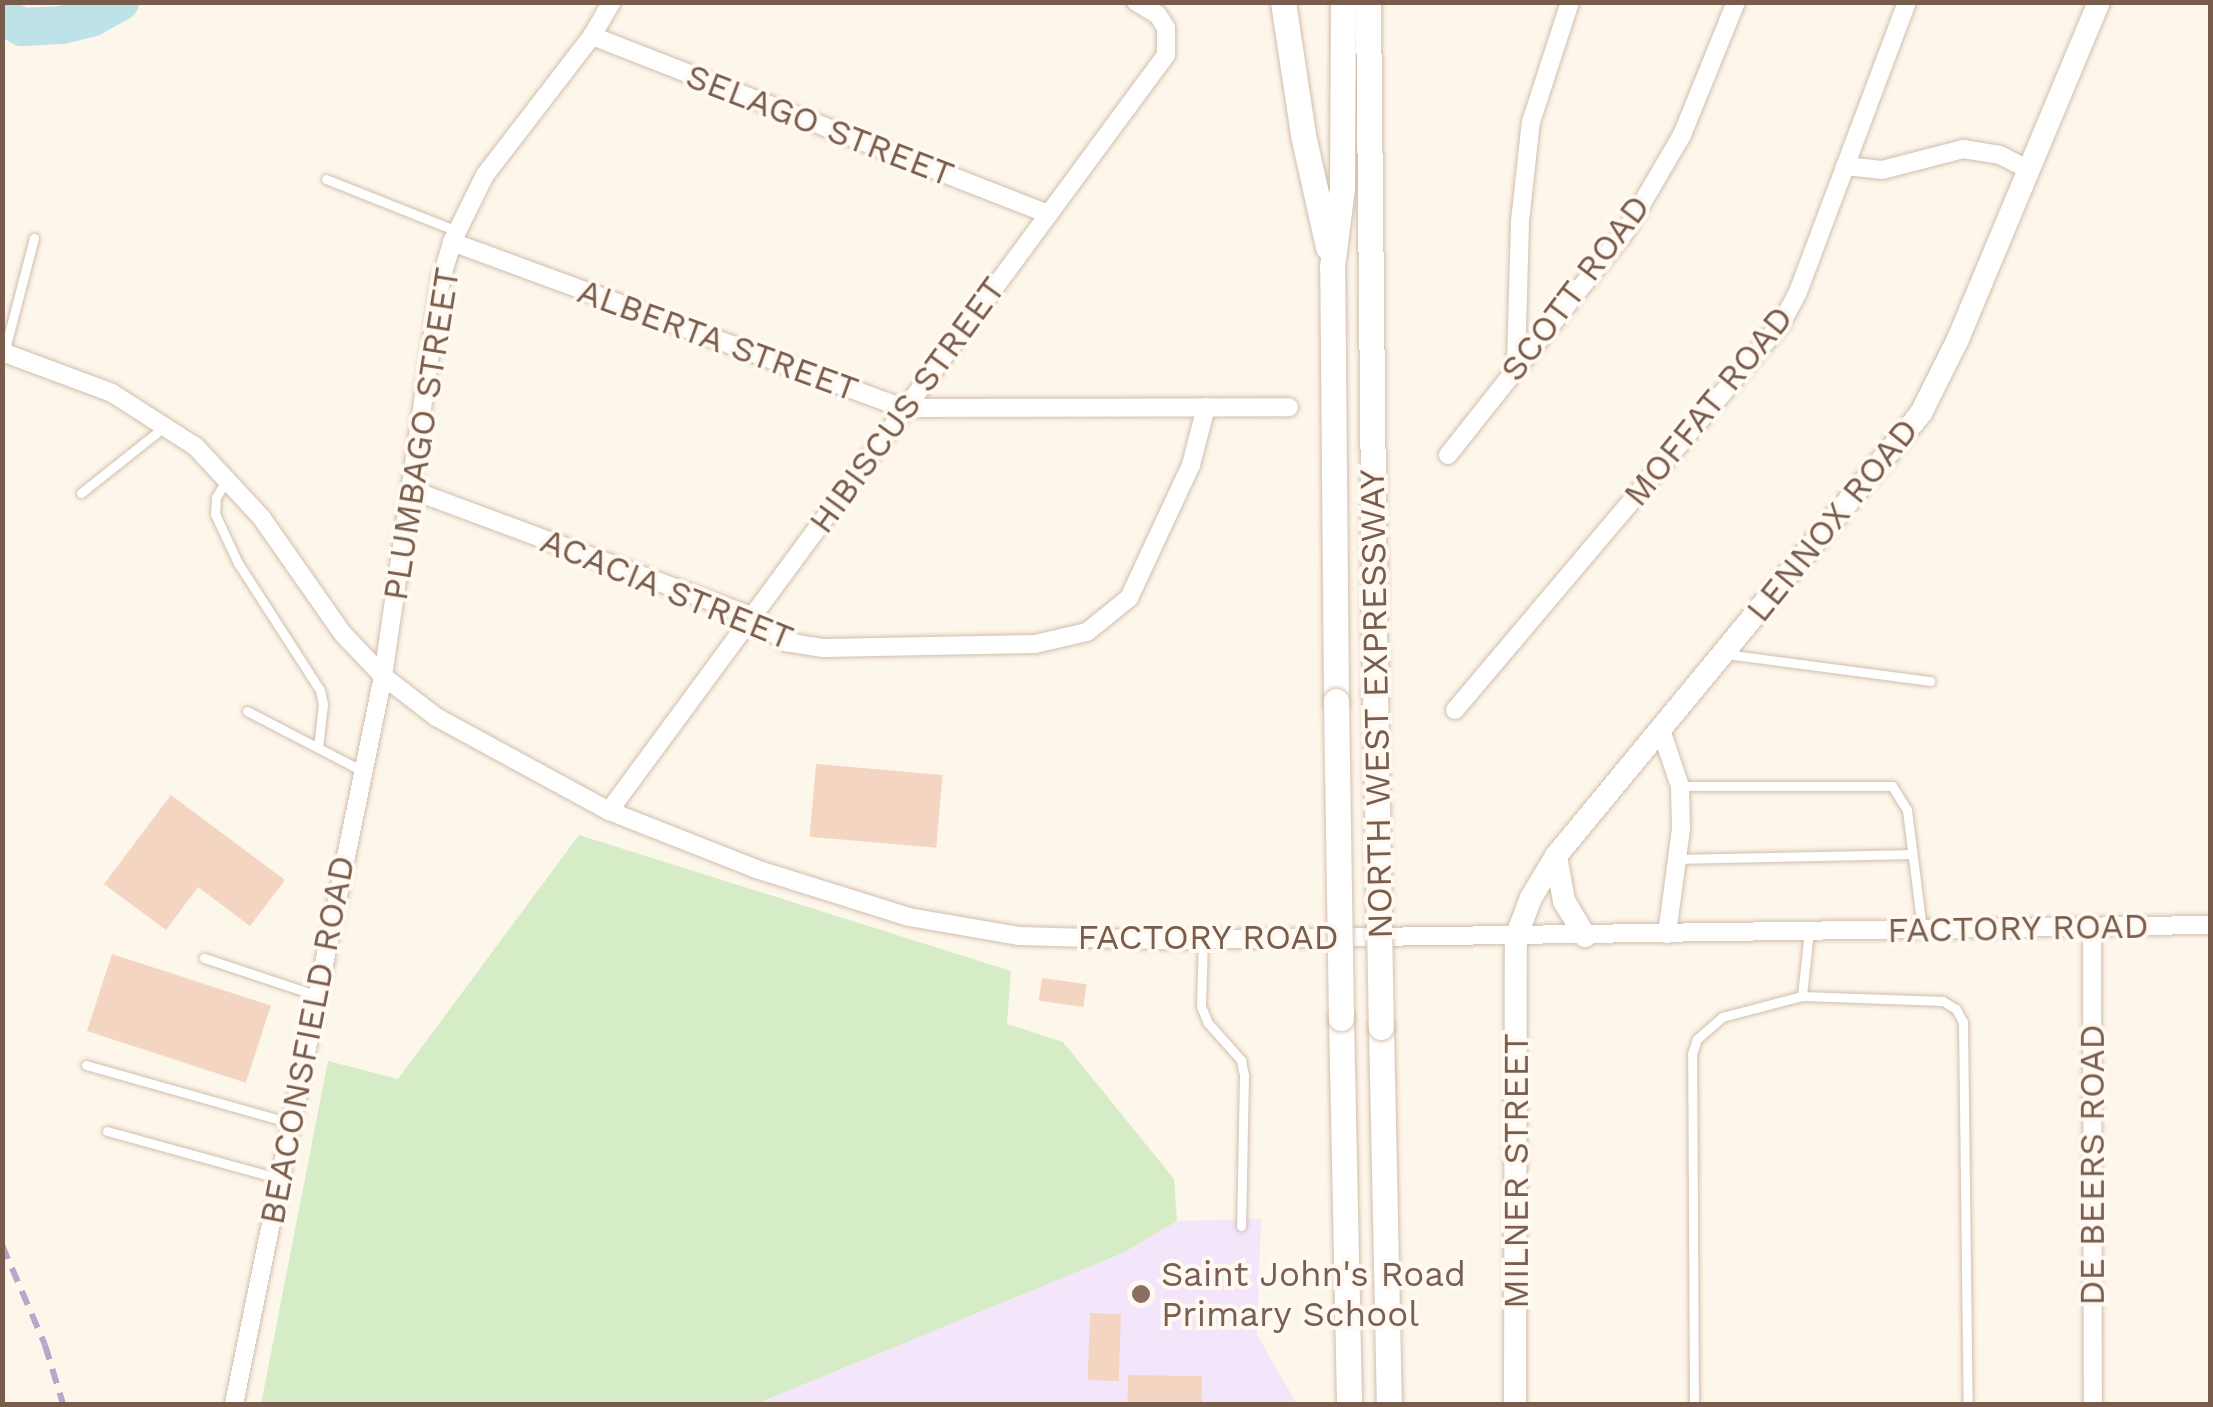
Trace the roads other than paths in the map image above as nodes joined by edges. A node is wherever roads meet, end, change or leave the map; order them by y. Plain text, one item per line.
1 (612, 2) edge
2 (1136, 2) edge
3 (1283, 2) edge
4 (1342, 2) edge
5 (1570, 2) edge
6 (1736, 2) edge
7 (1907, 2) edge
8 (2099, 2) edge
9 (1369, 10) edge
10 (592, 36) junction
11 (1846, 166) junction
12 (2030, 170) junction
13 (326, 179) dead end
14 (1048, 214) junction
15 (454, 236) junction
16 (34, 238) dead end
17 (1332, 267) junction
18 (4, 352) edge
19 (1516, 365) junction
20 (1206, 407) junction
21 (1289, 407) dead end
22 (903, 408) junction
23 (166, 425) junction
24 (1448, 454) dead end
25 (228, 478) junction
26 (412, 490) junction
27 (81, 493) dead end
28 (753, 617) junction
29 (1723, 653) junction
30 (383, 676) junction
31 (1930, 681) dead end
32 (1455, 710) dead end
33 (247, 711) dead end
34 (1661, 730) junction
35 (318, 748) junction
36 (361, 770) junction
37 (1680, 786) junction
38 (610, 811) junction
39 (1911, 854) junction
40 (1556, 856) junction
41 (1678, 859) junction
42 (2210, 925) edge
43 (2092, 926) junction
44 (1922, 929) junction
45 (1809, 932) junction
46 (1666, 934) junction
47 (1585, 936) junction
48 (1516, 937) junction
49 (1203, 939) junction
50 (204, 958) dead end
51 (316, 995) junction
52 (1802, 996) junction
53 (86, 1065) dead end
54 (292, 1124) junction
55 (106, 1132) dead end
56 (281, 1179) junction
57 (1241, 1226) dead end
58 (234, 1404) edge
59 (1350, 1404) edge
60 (1389, 1404) edge
61 (1515, 1404) edge
62 (1694, 1404) edge
63 (1968, 1404) edge
64 (2092, 1404) edge

1 - 10 street, PLUMBAGO STREET
2 - 14 street, HIBISCUS STREET
3 - 17 main road
4 - 17 main road
5 - 19 street
6 - 19 street, SCOTT ROAD
7 - 11 street, MOFFAT ROAD
8 - 12 street, LENNOX ROAD
9 - 60 main road, NORTH WEST EXPRESSWAY, bridge
10 - 14 street, SELAGO STREET
10 - 15 street, PLUMBAGO STREET
11 - 12 street
11 - 32 street, MOFFAT ROAD
12 - 29 street, LENNOX ROAD
13 - 15 lane
14 - 22 street, HIBISCUS STREET
15 - 22 street, ALBERTA STREET
15 - 26 street, PLUMBAGO STREET
16 - 18 lane
17 - 59 main road, NORTH WEST EXPRESSWAY, bridge
18 - 23 street, FACTORY ROAD
19 - 24 street, SCOTT ROAD
20 - 21 street, ALBERTA STREET
20 - 22 street, ALBERTA STREET
20 - 28 street, ACACIA STREET
22 - 28 street, HIBISCUS STREET
23 - 25 street, FACTORY ROAD
23 - 27 lane
25 - 30 street, FACTORY ROAD
25 - 35 lane
26 - 28 street, ACACIA STREET
26 - 30 street, PLUMBAGO STREET
28 - 38 street, HIBISCUS STREET
29 - 31 lane
29 - 34 street, LENNOX ROAD
30 - 36 street, BEACONSFIELD ROAD
30 - 38 street, FACTORY ROAD
33 - 35 lane
34 - 37 street
34 - 40 street, LENNOX ROAD
35 - 36 lane
36 - 51 street, BEACONSFIELD ROAD
37 - 39 lane
37 - 41 street
38 - 49 street, FACTORY ROAD
39 - 41 lane
39 - 44 lane
40 - 47 street
40 - 48 street, LENNOX ROAD
41 - 46 street
42 - 43 street, FACTORY ROAD
43 - 44 street, FACTORY ROAD
43 - 64 street, DE BEERS ROAD
44 - 45 street, FACTORY ROAD
45 - 46 street, FACTORY ROAD
45 - 52 lane
46 - 47 street, FACTORY ROAD
47 - 48 street, FACTORY ROAD
48 - 49 street, FACTORY ROAD
48 - 61 street, MILNER STREET
49 - 57 lane
50 - 51 lane
51 - 54 street, BEACONSFIELD ROAD
52 - 62 lane
52 - 63 lane
53 - 54 lane
54 - 56 street, BEACONSFIELD ROAD
55 - 56 lane
56 - 58 street, BEACONSFIELD ROAD

